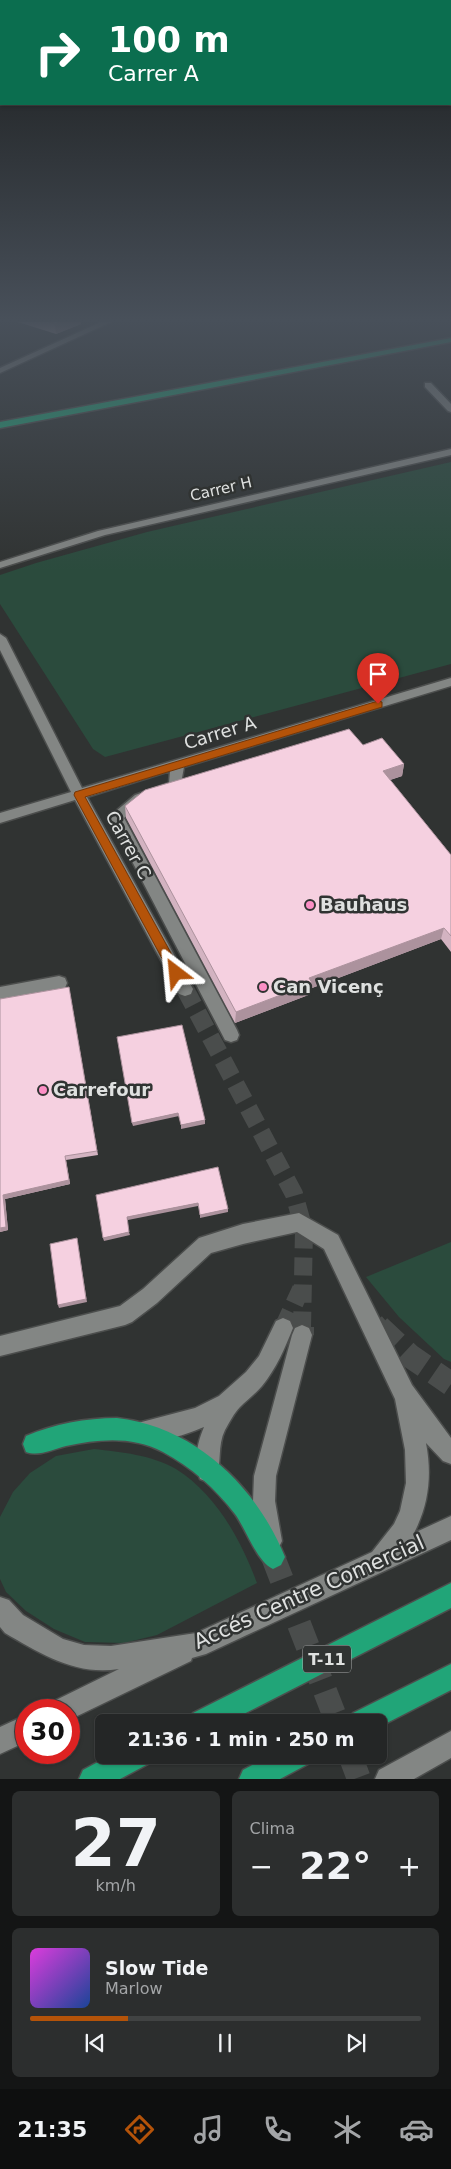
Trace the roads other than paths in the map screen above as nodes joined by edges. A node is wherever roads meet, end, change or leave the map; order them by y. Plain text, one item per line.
1 (106, 405) edge
2 (27, 410) dead end
3 (0, 416) edge
4 (0, 425) edge
5 (451, 452) edge
6 (0, 565) edge
7 (0, 638) edge
8 (451, 682) edge
9 (178, 765) junction
10 (79, 795) junction
11 (0, 818) edge
12 (59, 983) dead end
13 (185, 989) tunnel mouth
14 (0, 994) edge
15 (231, 1035) dead end
16 (0, 1346) edge
17 (404, 1393) junction
18 (235, 1397) junction
19 (140, 1433) junction
20 (34, 1444) dead end
21 (451, 1453) edge
22 (208, 1471) junction
23 (451, 1528) edge
24 (273, 1557) joint
25 (380, 1562) junction
26 (451, 1595) edge
27 (0, 1609) edge
28 (197, 1645) junction
29 (451, 1677) edge
30 (80, 1702) edge
31 (218, 1714) edge
32 (378, 1714) edge
33 (15, 1734) edge
34 (0, 1741) edge
35 (451, 1744) edge
36 (121, 1764) edge
37 (281, 1764) edge
38 (92, 1779) edge
39 (252, 1779) edge
40 (388, 1779) edge

1 - 4 highway
2 - 3 highway
5 - 6 street, Carrer H
7 - 10 street, Carrer C
8 - 9 street, Carrer A
9 - 10 street, Carrer A
9 - 15 street
10 - 11 street, Carrer A
10 - 13 street, Carrer C
12 - 14 street
16 - 17 street
17 - 21 street
17 - 25 street
18 - 19 street
18 - 22 street
18 - 24 street
19 - 20 highway
19 - 22 highway
22 - 24 highway
23 - 25 street, Accés Centre Comercial
25 - 28 street, Accés Centre Comercial
26 - 31 highway, T-11
27 - 28 street, Accés Centre Comercial
28 - 30 street
29 - 32 highway
33 - 34 street
35 - 40 street
36 - 38 highway
37 - 39 highway

